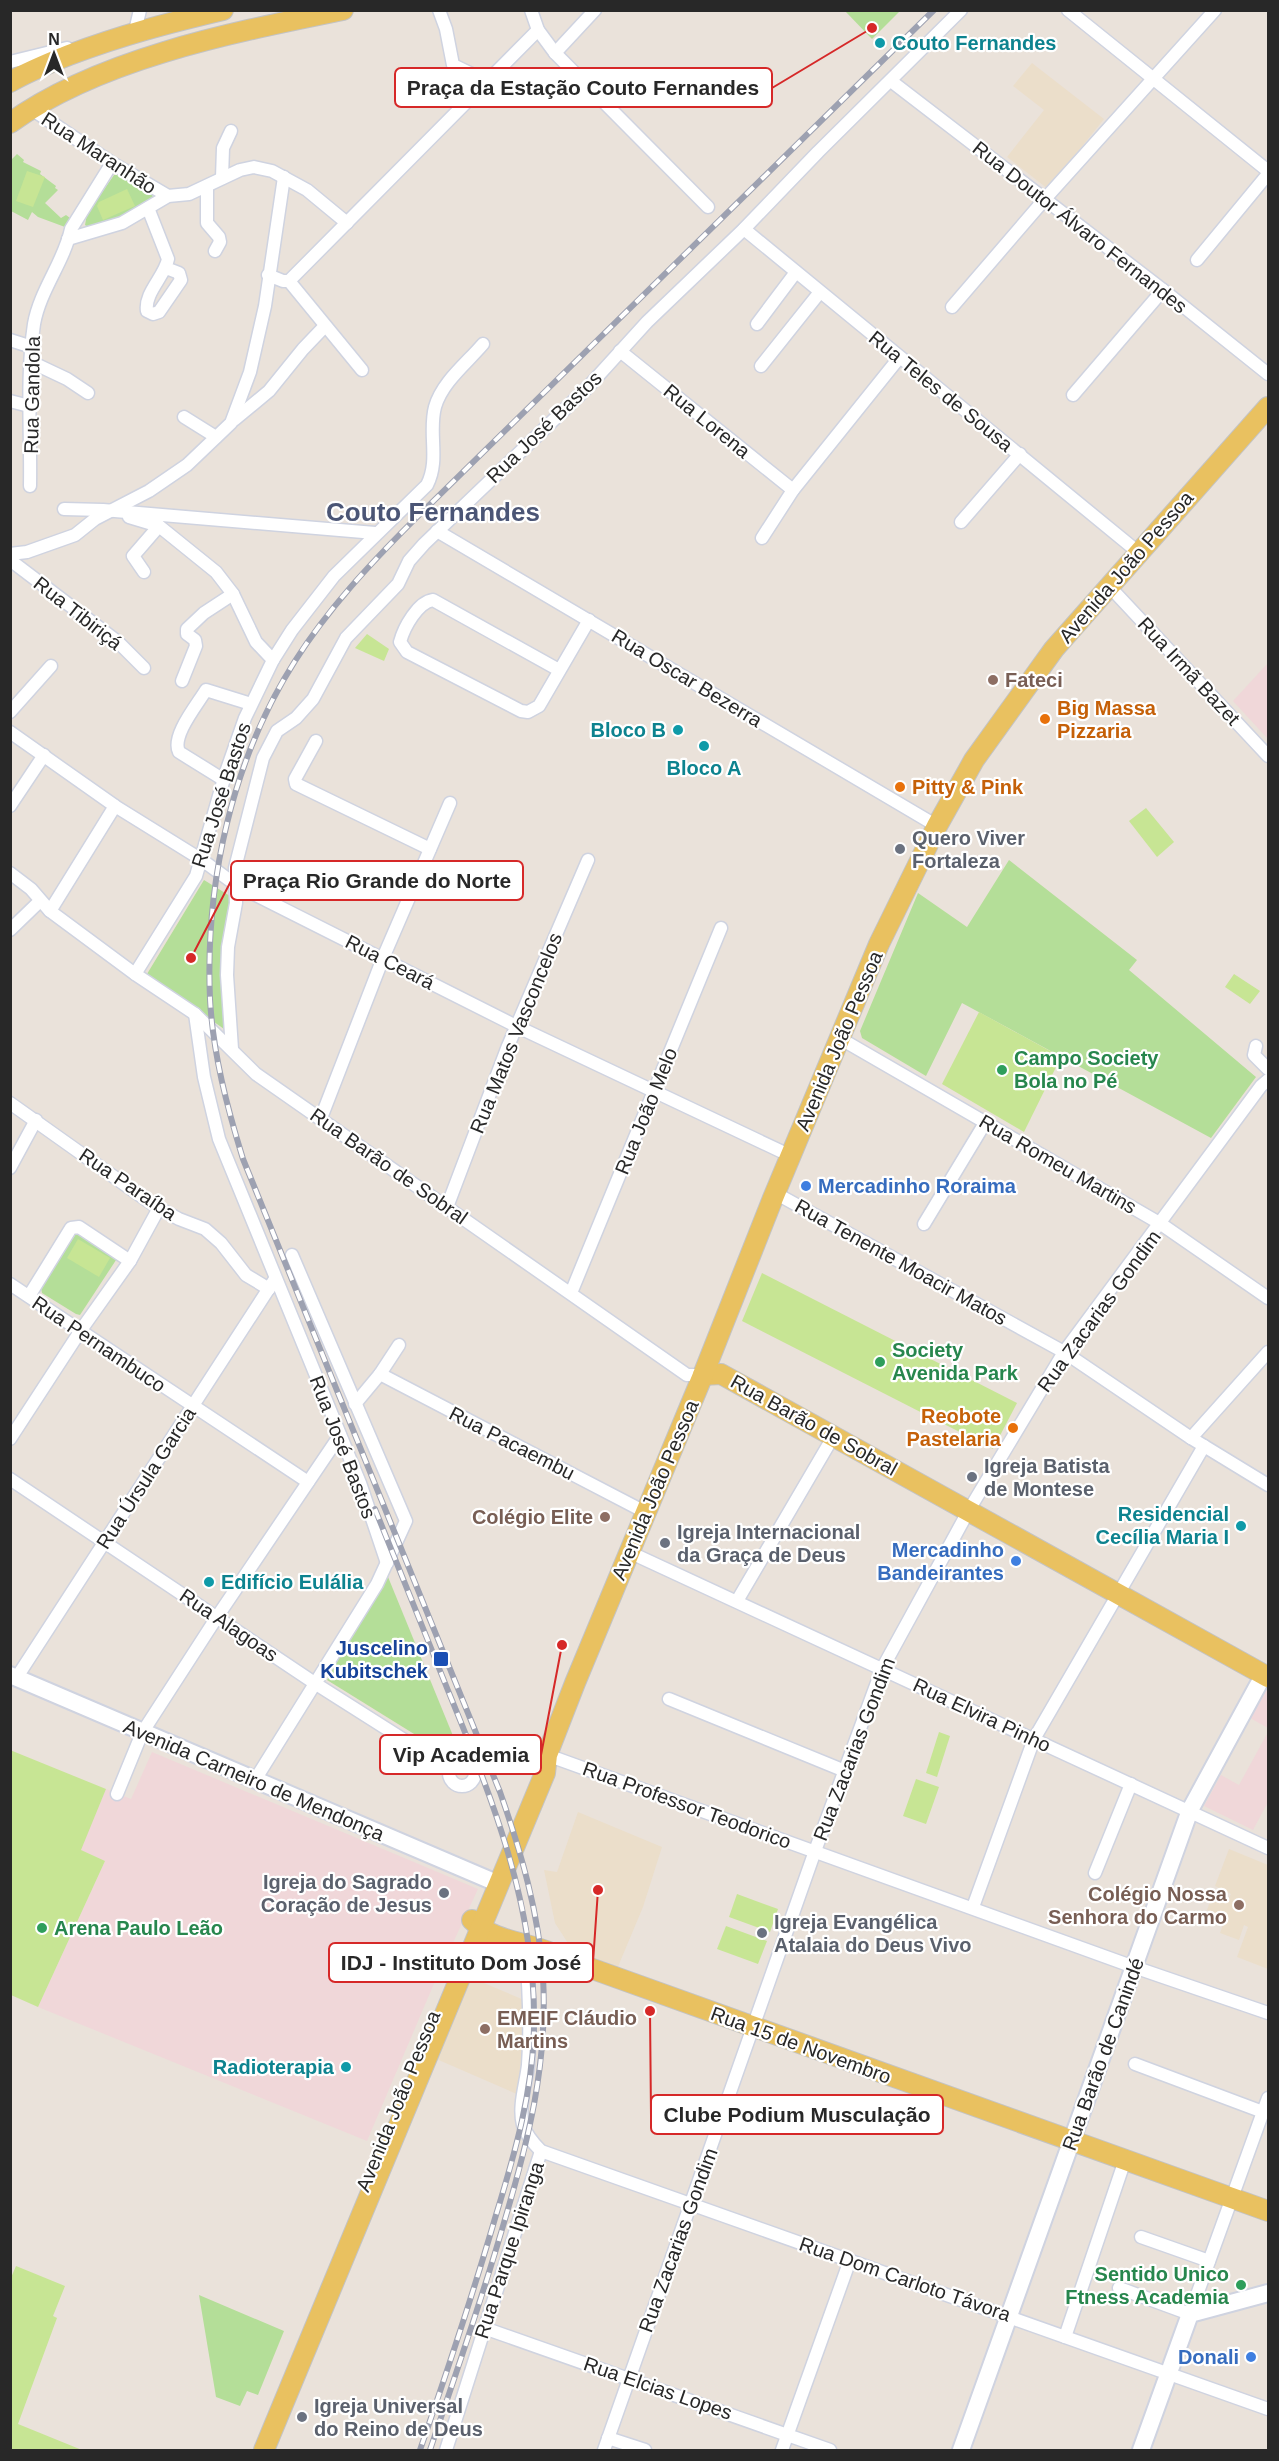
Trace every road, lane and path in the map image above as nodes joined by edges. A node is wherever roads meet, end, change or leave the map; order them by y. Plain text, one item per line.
1 (140, 10) edge
2 (223, 10) edge
3 (342, 10) edge
4 (439, 10) edge
5 (531, 10) edge
6 (595, 10) edge
7 (961, 10) edge
8 (1068, 10) edge
9 (1215, 10) edge
10 (537, 30) junction
11 (135, 31) junction
12 (107, 40) junction
13 (555, 53) junction
14 (10, 62) edge
15 (1154, 78) junction
16 (486, 81) junction
17 (891, 81) junction
18 (10, 82) edge
19 (30, 108) junction
20 (10, 123) edge
21 (231, 131) dead end
22 (112, 163) junction
23 (1269, 172) edge
24 (284, 177) junction
25 (222, 178) junction
26 (207, 186) junction
27 (168, 196) junction
28 (1044, 200) junction
29 (708, 207) dead end
30 (148, 208) junction
31 (346, 223) junction
32 (744, 229) junction
33 (68, 239) junction
34 (215, 251) dead end
35 (1197, 260) dead end
36 (166, 268) junction
37 (796, 272) junction
38 (268, 275) junction
39 (289, 281) junction
40 (1163, 290) junction
41 (820, 292) junction
42 (952, 307) dead end
43 (757, 324) dead end
44 (326, 326) junction
45 (10, 340) edge
46 (483, 344) dead end
47 (32, 347) junction
48 (620, 351) junction
49 (899, 358) junction
50 (31, 362) junction
51 (761, 366) dead end
52 (363, 370) dead end
53 (1269, 374) edge
54 (88, 393) dead end
55 (1073, 395) dead end
56 (10, 400) edge
57 (29, 406) junction
58 (1269, 407) edge
59 (184, 417) dead end
60 (231, 423) junction
61 (216, 436) junction
62 (1020, 454) junction
63 (30, 486) dead end
64 (793, 490) junction
65 (64, 509) dead end
66 (114, 512) junction
67 (961, 522) dead end
68 (159, 526) junction
69 (437, 531) junction
70 (375, 533) junction
71 (762, 538) dead end
72 (1138, 552) junction
73 (10, 554) edge
74 (10, 560) edge
75 (144, 572) dead end
76 (1109, 586) junction
77 (233, 594) junction
78 (589, 620) junction
79 (273, 660) junction
80 (51, 666) dead end
81 (144, 668) dead end
82 (559, 669) junction
83 (182, 681) dead end
84 (251, 704) junction
85 (10, 712) edge
86 (10, 732) edge
87 (316, 741) dead end
88 (44, 755) junction
89 (1269, 756) edge
90 (224, 780) junction
91 (450, 803) dead end
92 (10, 806) edge
93 (115, 806) junction
94 (937, 826) junction
95 (430, 849) junction
96 (202, 860) junction
97 (588, 860) dead end
98 (10, 873) edge
99 (236, 885) junction
100 (40, 901) junction
101 (50, 911) junction
102 (721, 928) dead end
103 (10, 930) edge
104 (383, 958) junction
105 (135, 974) junction
106 (195, 1014) junction
107 (518, 1027) junction
108 (841, 1039) junction
109 (1256, 1047) dead end
110 (232, 1049) junction
111 (1269, 1069) edge
112 (1265, 1083) edge
113 (654, 1090) junction
114 (10, 1103) edge
115 (321, 1118) junction
116 (36, 1120) junction
117 (985, 1123) junction
118 (791, 1156) junction
119 (10, 1168) edge
120 (775, 1193) junction
121 (447, 1207) junction
122 (159, 1208) junction
123 (924, 1224) dead end
124 (1161, 1224) junction
125 (292, 1255) dead end
126 (130, 1261) junction
127 (10, 1284) edge
128 (272, 1284) junction
129 (571, 1293) junction
130 (29, 1296) junction
131 (1269, 1298) edge
132 (81, 1330) junction
133 (399, 1345) dead end
134 (1064, 1352) junction
135 (1269, 1352) edge
136 (380, 1374) junction
137 (703, 1375) junction
138 (355, 1404) junction
139 (192, 1406) junction
140 (340, 1435) junction
141 (833, 1437) junction
142 (1191, 1438) junction
143 (10, 1439) edge
144 (1204, 1446) junction
145 (10, 1479) edge
146 (308, 1482) junction
147 (1269, 1485) edge
148 (969, 1510) junction
149 (645, 1512) junction
150 (104, 1542) junction
151 (629, 1552) junction
152 (387, 1563) junction
153 (1117, 1593) junction
154 (737, 1602) junction
155 (217, 1617) junction
156 (882, 1669) junction
157 (1267, 1673) edge
158 (14, 1676) edge
159 (316, 1684) junction
160 (669, 1699) dead end
161 (142, 1733) junction
162 (1034, 1739) junction
163 (547, 1755) junction
164 (450, 1768) dead end
165 (845, 1771) junction
166 (255, 1780) junction
167 (1131, 1784) junction
168 (117, 1794) dead end
169 (1190, 1810) junction
170 (1269, 1848) edge
171 (815, 1851) junction
172 (1095, 1873) dead end
173 (494, 1882) junction
174 (973, 1907) junction
175 (477, 1925) junction
176 (525, 1944) junction
177 (1134, 1967) junction
178 (1269, 2013) edge
179 (754, 2028) junction
180 (1135, 2064) dead end
181 (1269, 2098) edge
182 (1263, 2112) junction
183 (1071, 2142) junction
184 (542, 2151) junction
185 (1125, 2160) junction
186 (1231, 2198) junction
187 (691, 2204) junction
188 (1269, 2211) edge
189 (1141, 2237) dead end
190 (850, 2260) junction
191 (1209, 2261) junction
192 (1119, 2288) dead end
193 (1269, 2293) edge
194 (1190, 2313) junction
195 (1010, 2316) junction
196 (484, 2328) junction
197 (1065, 2337) junction
198 (1170, 2374) junction
199 (629, 2378) junction
200 (1269, 2409) edge
201 (788, 2435) junction
202 (606, 2444) edge
203 (254, 2450) edge
204 (264, 2451) edge
205 (446, 2451) edge
206 (645, 2451) edge
207 (782, 2451) edge
208 (830, 2451) edge
209 (961, 2451) edge
210 (1141, 2451) edge

1 - 11 street
2 - 11 main road
3 - 19 main road
4 - 16 street
5 - 10 street
6 - 13 street
7 - 17 street, Rua José Bastos
8 - 15 street
9 - 15 street
10 - 13 street
10 - 16 street
11 - 12 main road
12 - 14 street
12 - 18 main road
13 - 29 street
15 - 23 street
15 - 28 street
16 - 31 street
17 - 28 street, Rua Doutor Álvaro Fernandes
17 - 32 street, Rua José Bastos
19 - 20 main road
19 - 22 street, Rua Maranhão
21 - 25 street
22 - 27 street, Rua Maranhão
22 - 33 street, Rua Gandola
23 - 35 street
24 - 25 street
24 - 31 street
24 - 38 street
25 - 26 street
26 - 27 street
26 - 34 street
27 - 30 street
28 - 40 street, Rua Doutor Álvaro Fernandes
28 - 42 street
30 - 33 street
30 - 36 street
31 - 39 street
32 - 37 street, Rua Teles de Sousa
32 - 48 street, Rua José Bastos
33 - 47 street, Rua Gandola
36 - 36 street
37 - 41 street, Rua Teles de Sousa
37 - 43 street
38 - 39 street
38 - 60 street
39 - 44 street
40 - 53 street, Rua Doutor Álvaro Fernandes
40 - 55 street
41 - 49 street, Rua Teles de Sousa
41 - 51 street
44 - 52 street
44 - 60 street
45 - 47 street
46 - 70 street, Rua José Bastos
47 - 50 street, Rua Gandola
48 - 64 street, Rua Lorena
48 - 69 street, Rua José Bastos
49 - 62 street, Rua Teles de Sousa
49 - 64 street
50 - 54 street
50 - 57 street, Rua Gandola
56 - 57 street
57 - 63 street, Rua Gandola
58 - 72 main road, Avenida João Pessoa
59 - 61 street
60 - 61 street
61 - 66 street
62 - 67 street
62 - 72 street, Rua Teles de Sousa
64 - 71 street
65 - 66 street
66 - 68 street
66 - 70 street
66 - 73 street
68 - 75 street
68 - 77 street
69 - 78 street, Rua Oscar Bezerra
69 - 99 street, Rua José Bastos
70 - 79 street, Rua José Bastos
72 - 76 main road, Avenida João Pessoa
74 - 81 street, Rua Tibiriçá
76 - 89 street, Rua Irmã Bazet
76 - 94 main road, Avenida João Pessoa
77 - 79 street
77 - 83 street
78 - 82 street
78 - 94 street, Rua Oscar Bezerra
79 - 84 street, Rua José Bastos
80 - 85 street
82 - 82 street
84 - 90 street, Rua José Bastos
84 - 90 street
86 - 88 street, Rua Ceará
87 - 95 street
88 - 92 street
88 - 93 street, Rua Ceará
90 - 96 street, Rua José Bastos
91 - 95 street
93 - 96 street, Rua Ceará
93 - 101 street
94 - 108 main road, Avenida João Pessoa
95 - 104 street
96 - 99 street, Rua Ceará
96 - 105 street, Rua José Bastos
97 - 107 street, Rua Matos Vasconcelos
98 - 100 street, Rua Barão de Sobral
99 - 104 street, Rua Ceará
99 - 110 street, Rua José Bastos
100 - 101 street, Rua Barão de Sobral
100 - 103 street
101 - 105 street, Rua Barão de Sobral
102 - 113 street, Rua João Melo
104 - 107 street, Rua Ceará
104 - 115 street
105 - 106 street, Rua Barão de Sobral
106 - 110 street, Rua Barão de Sobral
106 - 128 street, Rua José Bastos
107 - 113 street, Rua Ceará
107 - 121 street, Rua Matos Vasconcelos
108 - 117 street, Rua Romeu Martins
108 - 118 main road, Avenida João Pessoa
109 - 111 street
110 - 115 street, Rua Barão de Sobral
112 - 124 street, Rua Zacarias Gondim
113 - 118 street, Rua Ceará
113 - 129 street, Rua João Melo
114 - 116 street, Rua Paraíba
115 - 121 street, Rua Barão de Sobral
116 - 119 street
116 - 122 street, Rua Paraíba
117 - 123 street
117 - 124 street, Rua Romeu Martins
118 - 120 main road, Avenida João Pessoa
120 - 134 street, Rua Tenente Moacir Matos
120 - 137 main road, Avenida João Pessoa
121 - 129 street, Rua Barão de Sobral
122 - 126 street
122 - 128 street, Rua Paraíba
124 - 131 street, Rua Romeu Martins
124 - 134 street, Rua Zacarias Gondim
125 - 138 street, Rua José Bastos
126 - 130 street
126 - 132 street
127 - 130 street, Rua Pernambuco
128 - 139 street, Rua Úrsula Garcia
128 - 140 street, Rua José Bastos
129 - 137 street, Rua Barão de Sobral
130 - 132 street, Rua Pernambuco
132 - 139 street, Rua Pernambuco
132 - 143 street
133 - 136 street
134 - 142 street, Rua Tenente Moacir Matos
134 - 148 street, Rua Zacarias Gondim
135 - 142 street
136 - 138 street
136 - 149 street, Rua Pacaembu
137 - 141 main road, Rua Barão de Sobral
137 - 149 main road, Avenida João Pessoa
138 - 152 street, Rua José Bastos
139 - 146 street, Rua Pernambuco
139 - 150 street, Rua Úrsula Garcia
140 - 146 street
140 - 152 street, Rua José Bastos
141 - 148 main road, Rua Barão de Sobral
141 - 154 street
142 - 144 street, Rua Tenente Moacir Matos
144 - 147 street, Rua Tenente Moacir Matos
144 - 153 street
145 - 150 street, Rua Alagoas
146 - 155 street
148 - 153 main road, Rua Barão de Sobral
148 - 156 street, Rua Zacarias Gondim
149 - 151 main road, Avenida João Pessoa
150 - 155 street, Rua Alagoas
150 - 158 street, Rua Úrsula Garcia
151 - 154 street, Rua Elvira Pinho
151 - 163 main road, Avenida João Pessoa
152 - 159 street
153 - 157 main road, Rua Barão de Sobral
153 - 162 street
154 - 156 street, Rua Elvira Pinho
155 - 159 street, Rua Alagoas
155 - 161 street
156 - 162 street, Rua Elvira Pinho
156 - 165 street, Rua Zacarias Gondim
157 - 169 main road, Rua Barão de Canindé
158 - 161 main road, Avenida Carneiro de Mendonça
159 - 164 street, Rua Alagoas
159 - 166 street
160 - 165 street
161 - 166 main road, Avenida Carneiro de Mendonça
161 - 168 street
162 - 167 street, Rua Elvira Pinho
162 - 174 street
163 - 171 street, Rua Professor Teodorico
163 - 173 main road, Avenida João Pessoa
165 - 171 street, Rua Zacarias Gondim
166 - 173 main road, Avenida Carneiro de Mendonça
167 - 169 street, Rua Elvira Pinho
167 - 172 street
169 - 170 street, Rua Elvira Pinho
169 - 177 main road, Rua Barão de Canindé
171 - 174 street, Rua Professor Teodorico
171 - 179 street, Rua Zacarias Gondim
173 - 175 main road, Avenida João Pessoa
174 - 177 street, Rua Professor Teodorico
175 - 176 main road, Rua 15 de Novembro
175 - 203 main road, Avenida João Pessoa
175 - 204 main road, Avenida João Pessoa
176 - 179 main road, Rua 15 de Novembro
176 - 184 street, Rua Parque Ipiranga
177 - 178 street, Rua Professor Teodorico
177 - 183 main road, Rua Barão de Canindé
179 - 183 main road, Rua 15 de Novembro
179 - 187 street, Rua Zacarias Gondim
180 - 182 street
181 - 182 street
182 - 186 street
183 - 185 main road, Rua 15 de Novembro
183 - 195 main road, Rua Barão de Canindé
184 - 187 street, Rua Dom Carloto Távora
184 - 196 street, Rua Parque Ipiranga
185 - 186 main road, Rua 15 de Novembro
185 - 197 street
186 - 188 main road, Rua 15 de Novembro
186 - 191 street
187 - 190 street, Rua Dom Carloto Távora
187 - 199 street, Rua Zacarias Gondim
189 - 191 street
190 - 195 street, Rua Dom Carloto Távora
190 - 201 street
191 - 194 street
192 - 194 street
193 - 194 main road
194 - 198 main road
195 - 197 street, Rua Dom Carloto Távora
195 - 209 main road, Rua Barão de Canindé
196 - 199 street, Rua Elcias Lopes
196 - 205 street, Rua Parque Ipiranga
197 - 198 street, Rua Dom Carloto Távora
198 - 200 street, Rua Dom Carloto Távora
198 - 210 main road
199 - 201 street, Rua Elcias Lopes
199 - 202 street, Rua Zacarias Gondim
201 - 207 street
201 - 208 street, Rua Elcias Lopes
202 - 206 street

